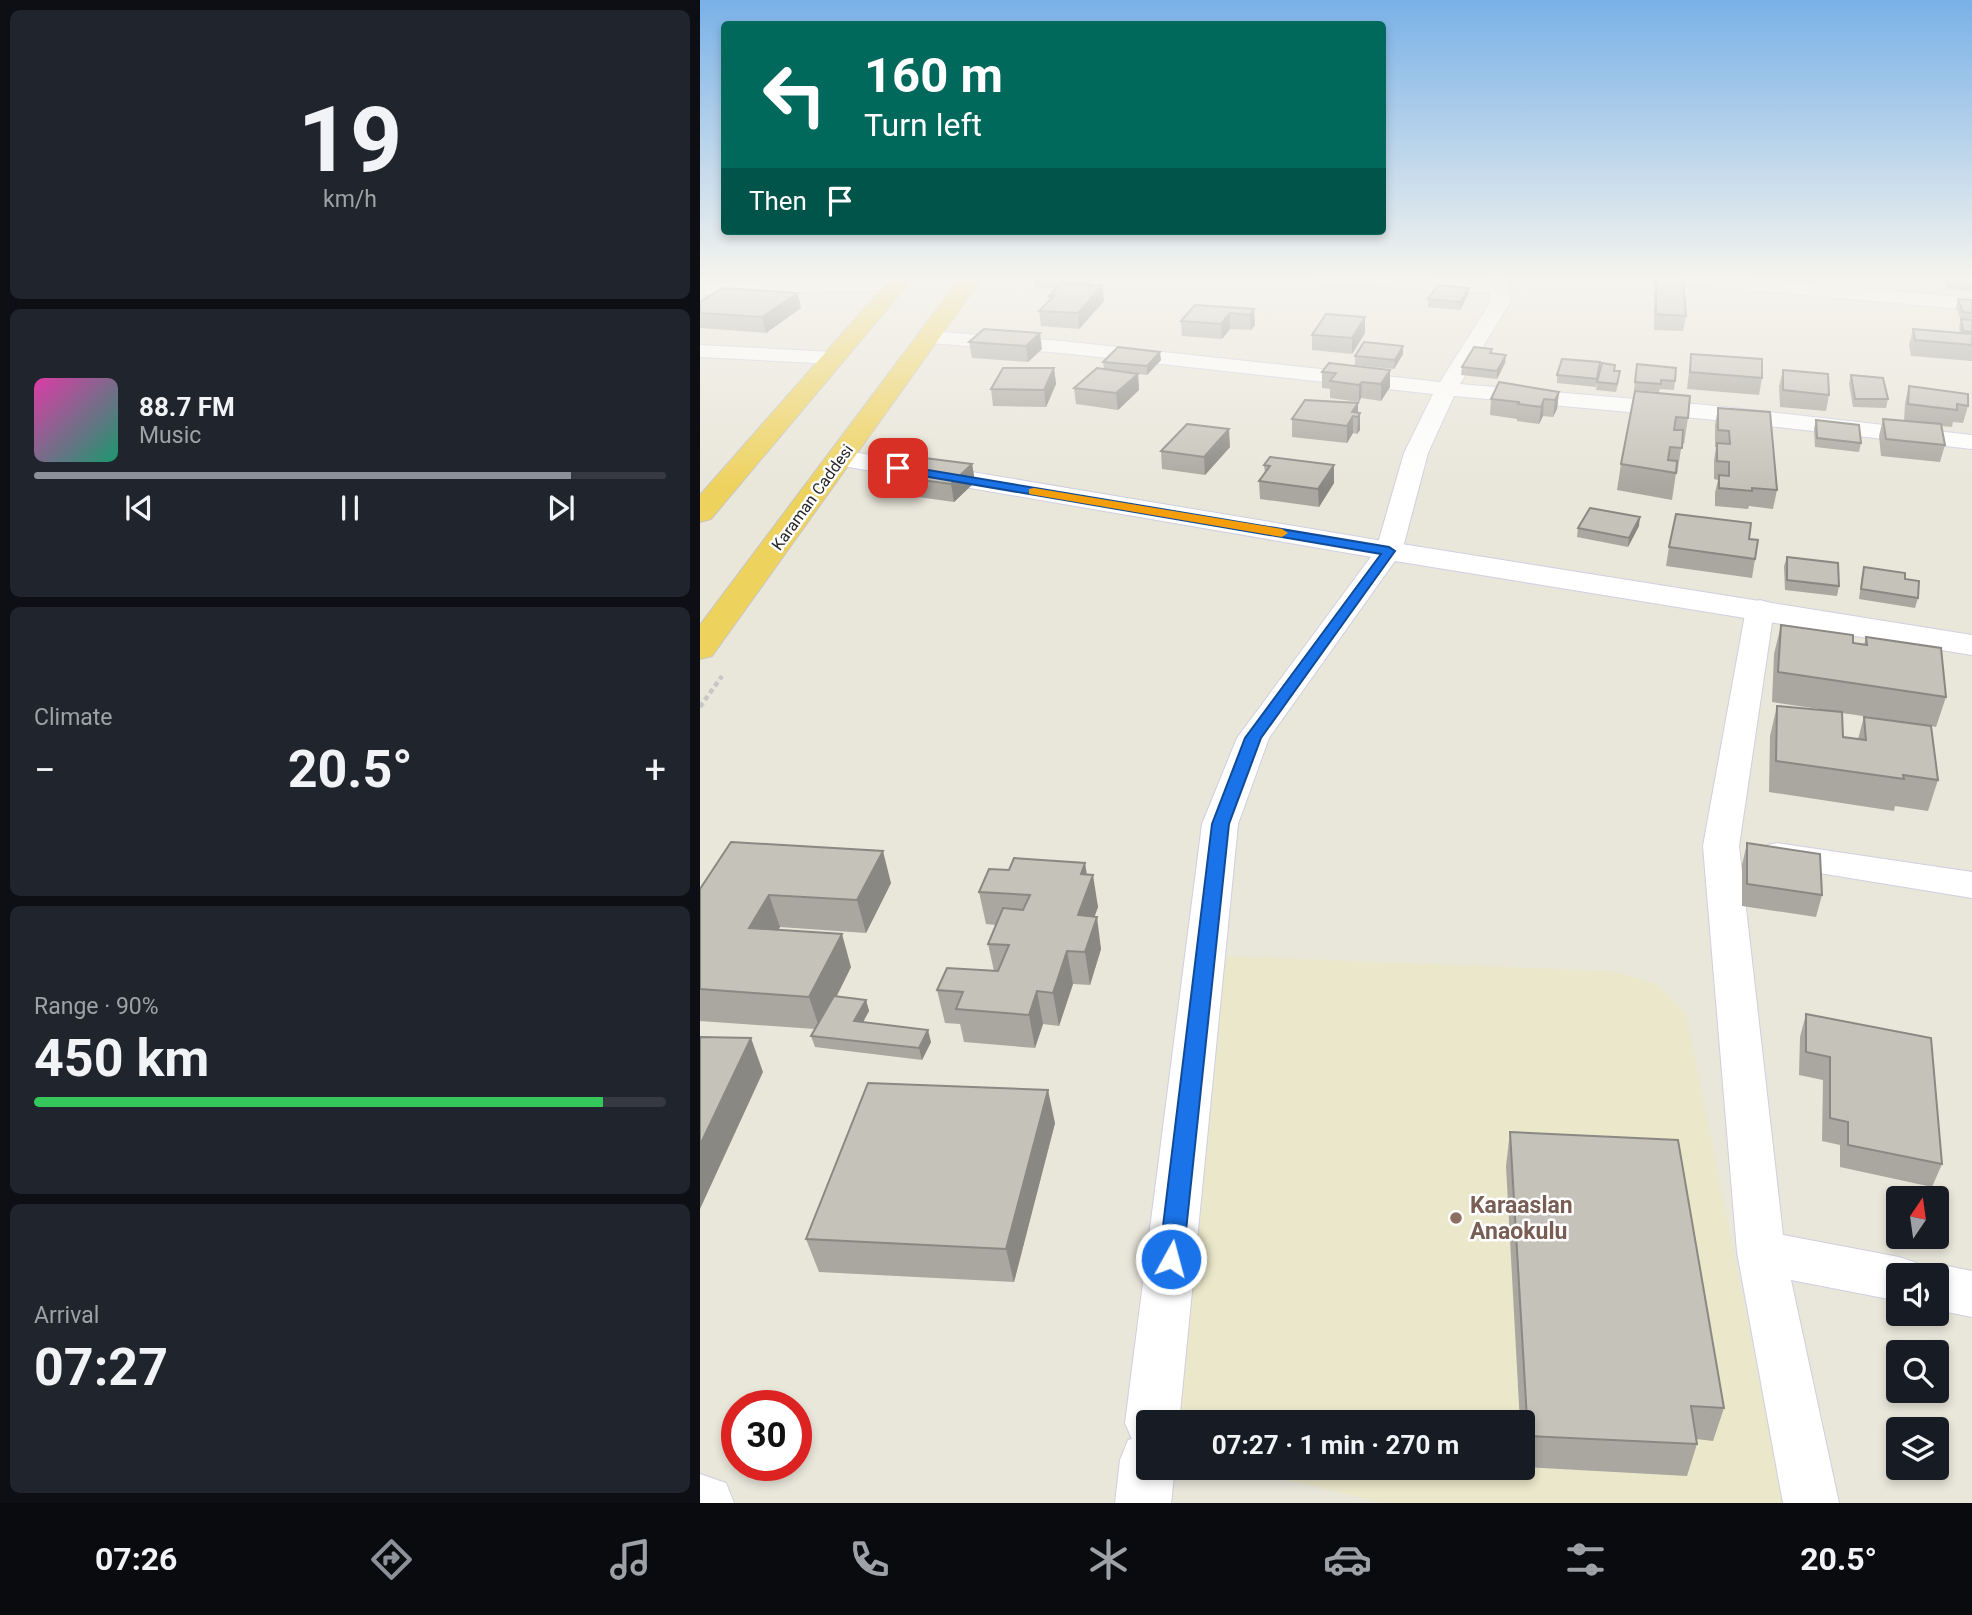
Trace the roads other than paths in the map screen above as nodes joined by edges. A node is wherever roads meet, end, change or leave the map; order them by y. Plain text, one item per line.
1 (843, 347) edge
2 (922, 347) edge
3 (1063, 347) edge
4 (1472, 347) edge
5 (700, 351) edge
6 (834, 358) junction
7 (1446, 389) junction
8 (1972, 442) edge
9 (841, 458) junction
10 (700, 513) edge
11 (1389, 551) junction
12 (1760, 609) junction
13 (1972, 645) edge
14 (700, 649) edge
15 (1721, 846) junction
16 (1972, 885) edge
17 (1761, 1252) junction
18 (1886, 1276) edge
19 (1949, 1289) edge
20 (1972, 1294) edge
21 (1153, 1410) edge
22 (1146, 1480) edge
23 (700, 1502) edge
24 (706, 1503) edge
25 (1143, 1503) edge
26 (1811, 1503) edge

1 - 6 highway
2 - 9 highway, Karaman Caddesi
3 - 7 street
4 - 7 street
5 - 6 street
6 - 10 highway
7 - 8 street
7 - 11 street
9 - 11 street
9 - 14 highway, Karaman Caddesi
11 - 12 street
11 - 21 street
12 - 13 street
12 - 15 street
15 - 16 street
15 - 17 street
17 - 18 street
17 - 26 street
19 - 20 street
22 - 25 street
23 - 24 street

